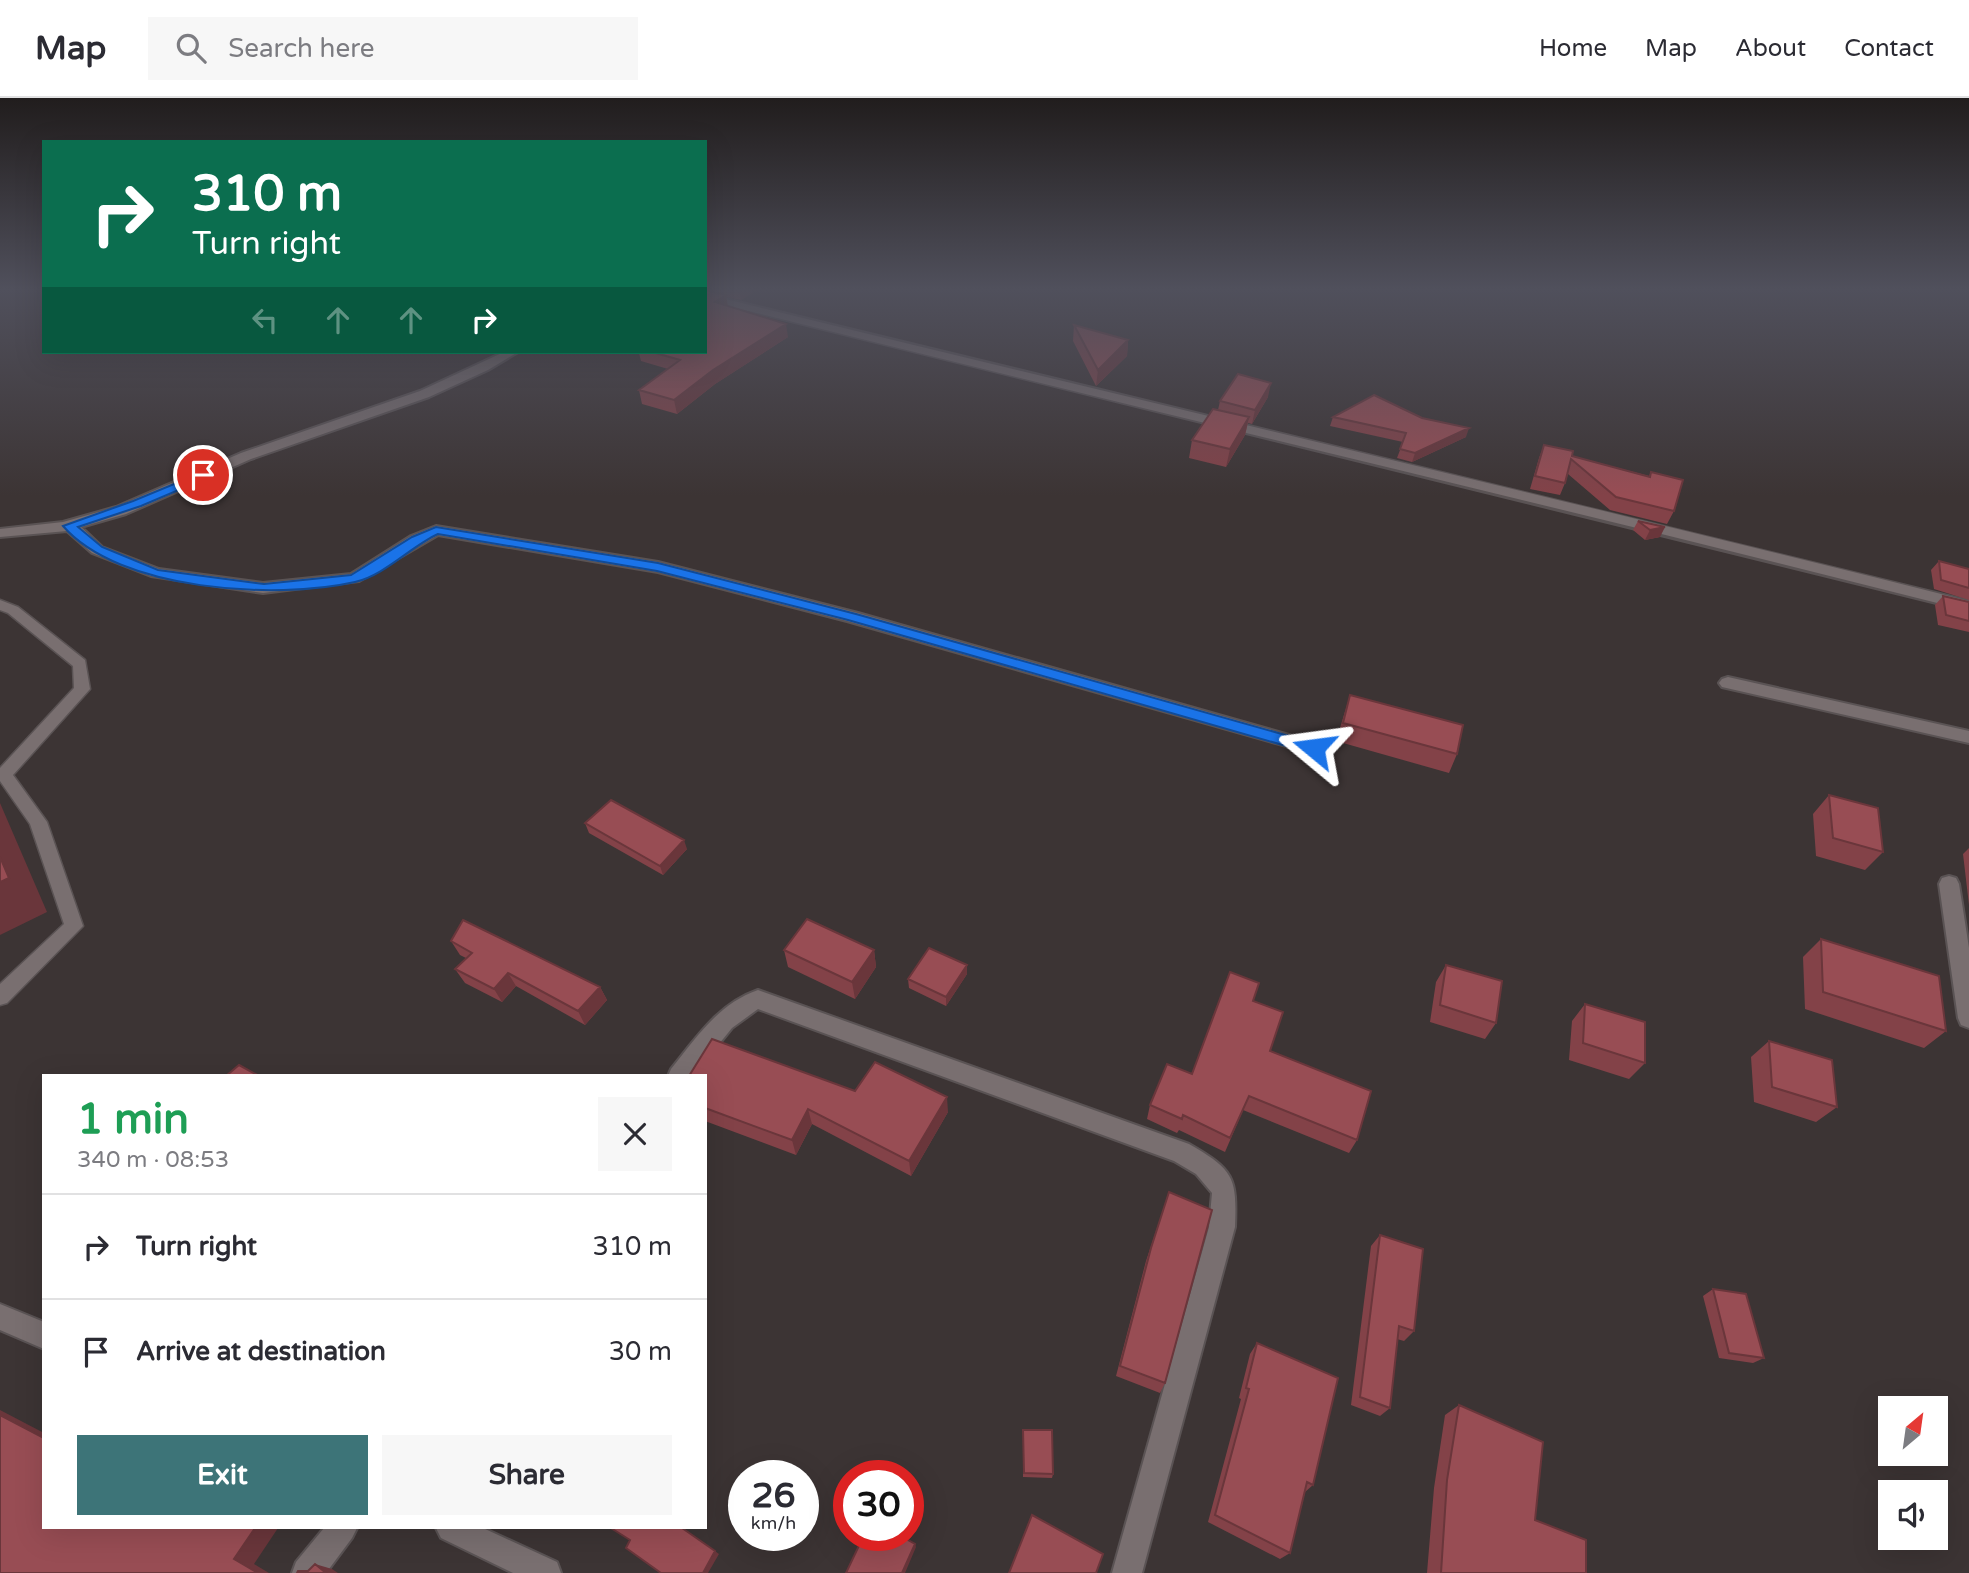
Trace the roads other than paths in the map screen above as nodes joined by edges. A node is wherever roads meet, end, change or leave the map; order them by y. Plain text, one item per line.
1 (501, 359) edge
2 (953, 359) edge
3 (69, 526) junction
4 (0, 533) edge
5 (0, 605) edge
6 (1969, 606) edge
7 (1728, 683) dead end
8 (1969, 737) edge
9 (1314, 748) dead end
10 (1949, 884) dead end
11 (0, 997) edge
12 (1969, 1018) edge
13 (681, 1074) edge
14 (0, 1317) edge
15 (42, 1335) edge
16 (341, 1529) edge
17 (453, 1529) edge
18 (307, 1573) edge
19 (546, 1573) edge
20 (1127, 1573) edge

1 - 3 street
2 - 6 street
3 - 4 street
3 - 9 street
5 - 11 lane
7 - 8 street
10 - 12 street
13 - 20 street
14 - 15 street
16 - 18 street
17 - 19 street

